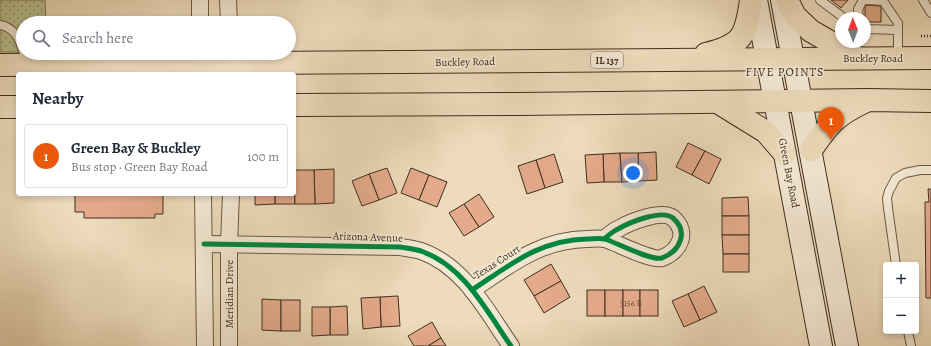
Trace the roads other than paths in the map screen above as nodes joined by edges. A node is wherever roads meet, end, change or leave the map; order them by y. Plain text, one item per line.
1 (200, 0) edge
2 (228, 0) edge
3 (751, 0) edge
4 (756, 0) edge
5 (782, 0) edge
6 (787, 0) edge
7 (820, 0) edge
8 (864, 0) edge
9 (922, 0) edge
10 (836, 12) edge
11 (858, 12) edge
12 (931, 13) edge
13 (200, 16) edge
14 (229, 16) edge
15 (0, 25) edge
16 (871, 29) edge
17 (898, 30) junction
18 (16, 36) edge
19 (859, 53) junction
20 (898, 58) junction
21 (931, 58) edge
22 (16, 59) edge
23 (684, 59) junction
24 (767, 59) junction
25 (794, 59) junction
26 (125, 60) edge
27 (200, 63) edge
28 (230, 64) edge
29 (0, 65) edge
30 (868, 100) junction
31 (801, 101) junction
32 (718, 102) junction
33 (776, 102) junction
34 (931, 102) edge
35 (296, 105) edge
36 (0, 107) edge
37 (16, 107) edge
38 (811, 150) junction
39 (785, 154) junction
40 (931, 170) edge
41 (203, 196) edge
42 (231, 196) edge
43 (604, 239) dead end
44 (204, 244) junction
45 (229, 244) junction
46 (896, 262) edge
47 (472, 290) junction
48 (909, 334) edge
49 (205, 346) edge
50 (229, 346) edge
51 (510, 346) edge
52 (821, 346) edge
53 (847, 346) edge
54 (911, 346) edge

1 - 13 street
2 - 14 street
3 - 23 highway
4 - 24 main road, Green Bay Road
5 - 25 main road
6 - 19 highway
7 - 10 lane
8 - 11 lane
8 - 17 lane
9 - 12 lane
15 - 18 lane
16 - 17 lane
17 - 20 lane
19 - 20 highway, Buckley Road / IL 137
19 - 25 highway, Buckley Road / IL 137
20 - 21 highway, Buckley Road / IL 137
22 - 29 highway, Buckley Road / IL 137
23 - 24 highway, Buckley Road / IL 137
23 - 28 highway, Buckley Road / IL 137
24 - 25 highway, Buckley Road / IL 137
24 - 33 main road, Green Bay Road
25 - 31 main road
26 - 27 highway, Buckley Road / IL 137
27 - 28 highway, Buckley Road / IL 137
30 - 31 highway
30 - 34 highway
30 - 38 highway
31 - 33 highway
31 - 38 main road
32 - 33 highway
32 - 35 highway
32 - 39 highway
33 - 39 main road, Green Bay Road
36 - 37 highway
38 - 53 main road
39 - 52 main road, Green Bay Road
40 - 46 lane
41 - 44 street
42 - 45 street, Meridian Drive
43 - 47 street, Texas Court
44 - 45 street, Arizona Avenue
44 - 49 street
45 - 47 street, Arizona Avenue
45 - 50 street, Meridian Drive
47 - 51 street, Arizona Avenue
48 - 54 lane

